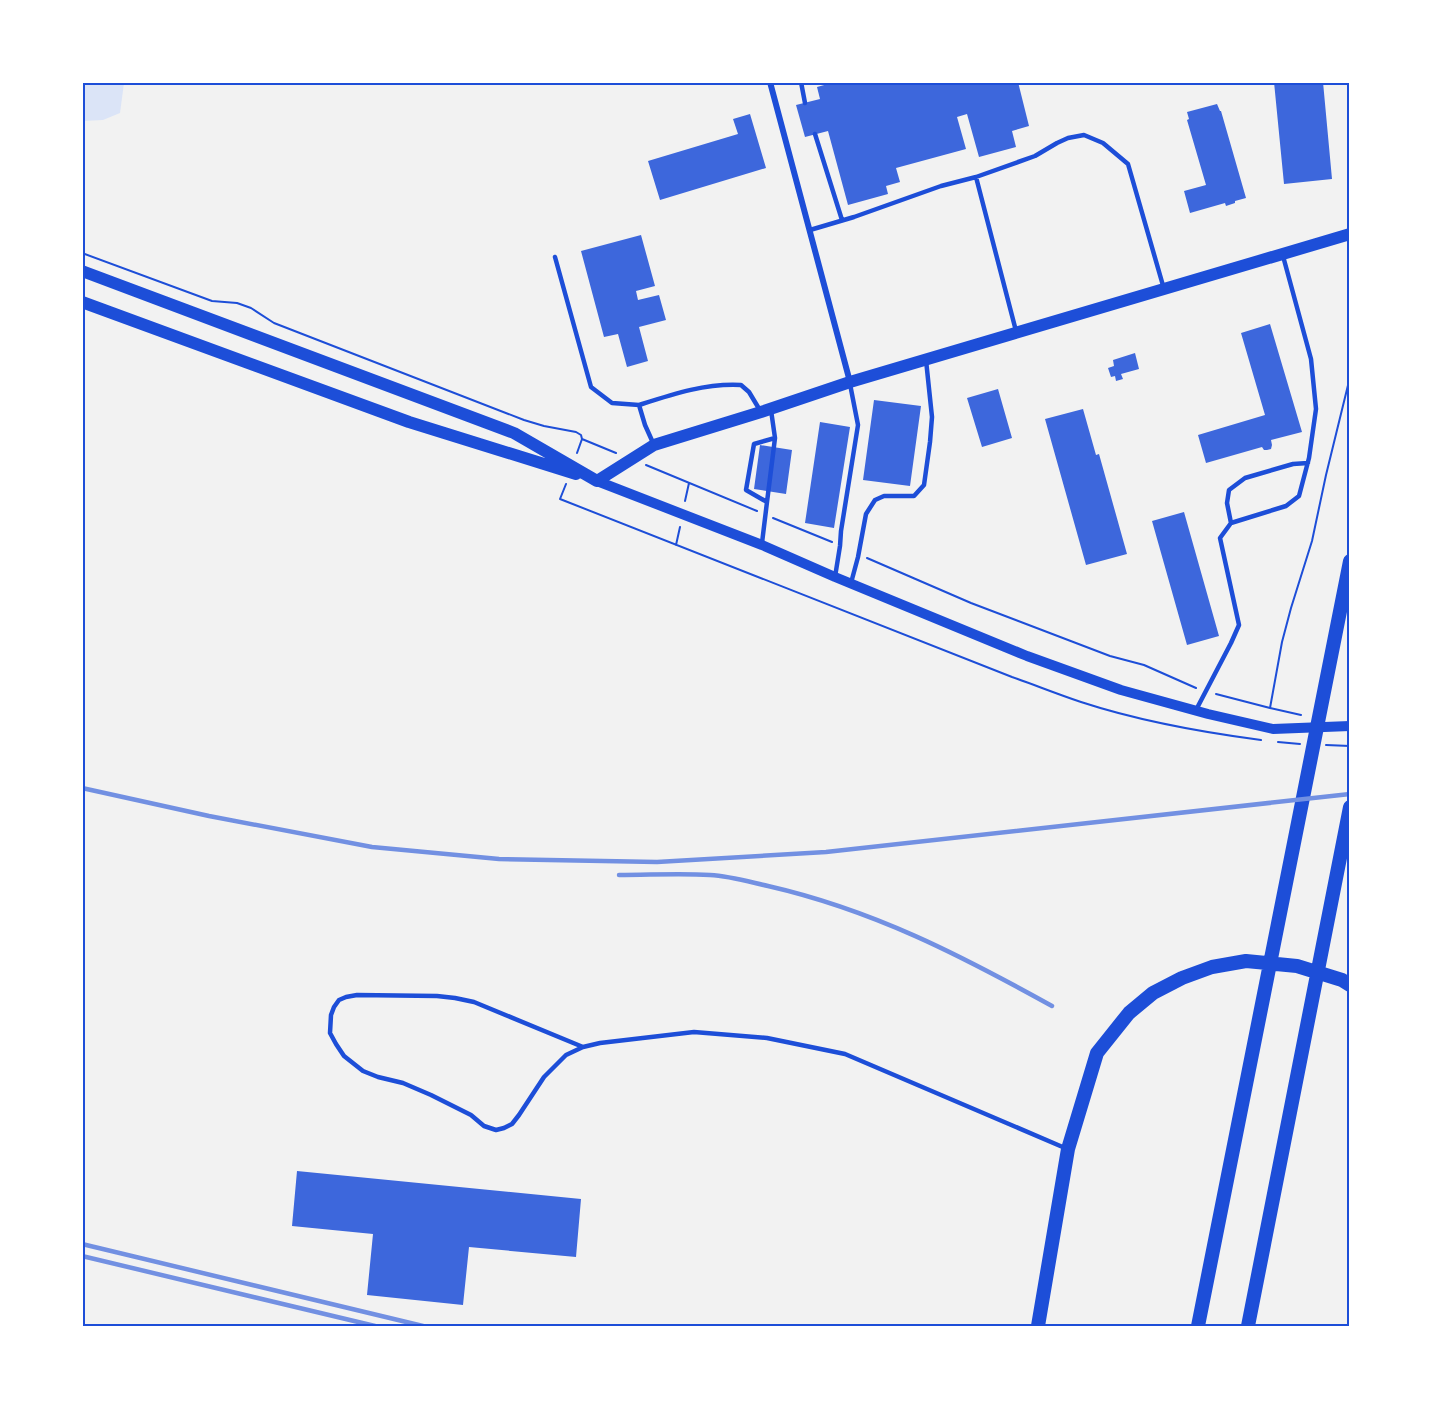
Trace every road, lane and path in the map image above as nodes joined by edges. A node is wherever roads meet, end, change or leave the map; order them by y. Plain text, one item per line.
1 (770, 82) edge
2 (801, 82) edge
3 (805, 103) dead end
4 (815, 134) dead end
5 (976, 177) junction
6 (842, 220) junction
7 (810, 230) junction
8 (1350, 234) edge
9 (82, 253) edge
10 (1282, 254) junction
11 (555, 257) dead end
12 (82, 271) edge
13 (1164, 290) junction
14 (82, 303) edge
15 (1016, 333) junction
16 (926, 360) junction
17 (1350, 376) edge
18 (850, 382) junction
19 (639, 405) junction
20 (766, 410) junction
21 (775, 438) junction
22 (582, 439) dead end
23 (654, 445) junction
24 (1308, 463) junction
25 (597, 481) junction
26 (689, 483) dead end
27 (560, 499) dead end
28 (767, 502) junction
29 (765, 515) junction
30 (1231, 523) junction
31 (762, 544) junction
32 (840, 546) junction
33 (858, 554) junction
34 (1350, 561) edge
35 (835, 577) junction
36 (851, 584) junction
37 (1206, 691) junction
38 (1270, 708) junction
39 (1196, 710) junction
40 (1304, 716) dead end
41 (1350, 726) edge
42 (1260, 740) dead end
43 (1271, 742) dead end
44 (1299, 744) dead end
45 (1323, 745) dead end
46 (1350, 746) edge
47 (1350, 807) edge
48 (1350, 985) edge
49 (583, 1047) junction
50 (1068, 1149) junction
51 (1038, 1326) edge
52 (1198, 1326) edge
53 (1248, 1326) edge

1 - 7 street
2 - 3 lane
4 - 6 lane
5 - 6 lane
5 - 13 lane
5 - 15 lane
6 - 7 lane
7 - 18 street
8 - 10 main road
9 - 22 path
10 - 13 main road
10 - 24 lane
11 - 19 lane
12 - 25 main road
13 - 15 main road
14 - 25 main road
15 - 16 main road
16 - 18 main road
16 - 33 lane
17 - 38 path
18 - 20 main road
18 - 32 lane
19 - 20 lane
19 - 23 lane
20 - 21 lane
20 - 23 main road
21 - 28 lane
21 - 28 lane
23 - 25 main road
24 - 30 lane
24 - 30 lane
25 - 31 street
26 - 29 path
27 - 42 path
28 - 29 lane
29 - 31 lane
29 - 32 path
30 - 37 lane
31 - 35 street
32 - 35 lane
33 - 36 lane
33 - 37 path
34 - 52 highway
35 - 36 street
36 - 39 street
37 - 38 path
37 - 39 lane
38 - 40 path
39 - 41 street
43 - 44 path
45 - 46 path
47 - 53 highway
48 - 50 highway
49 - 49 lane
49 - 50 lane
50 - 51 highway

